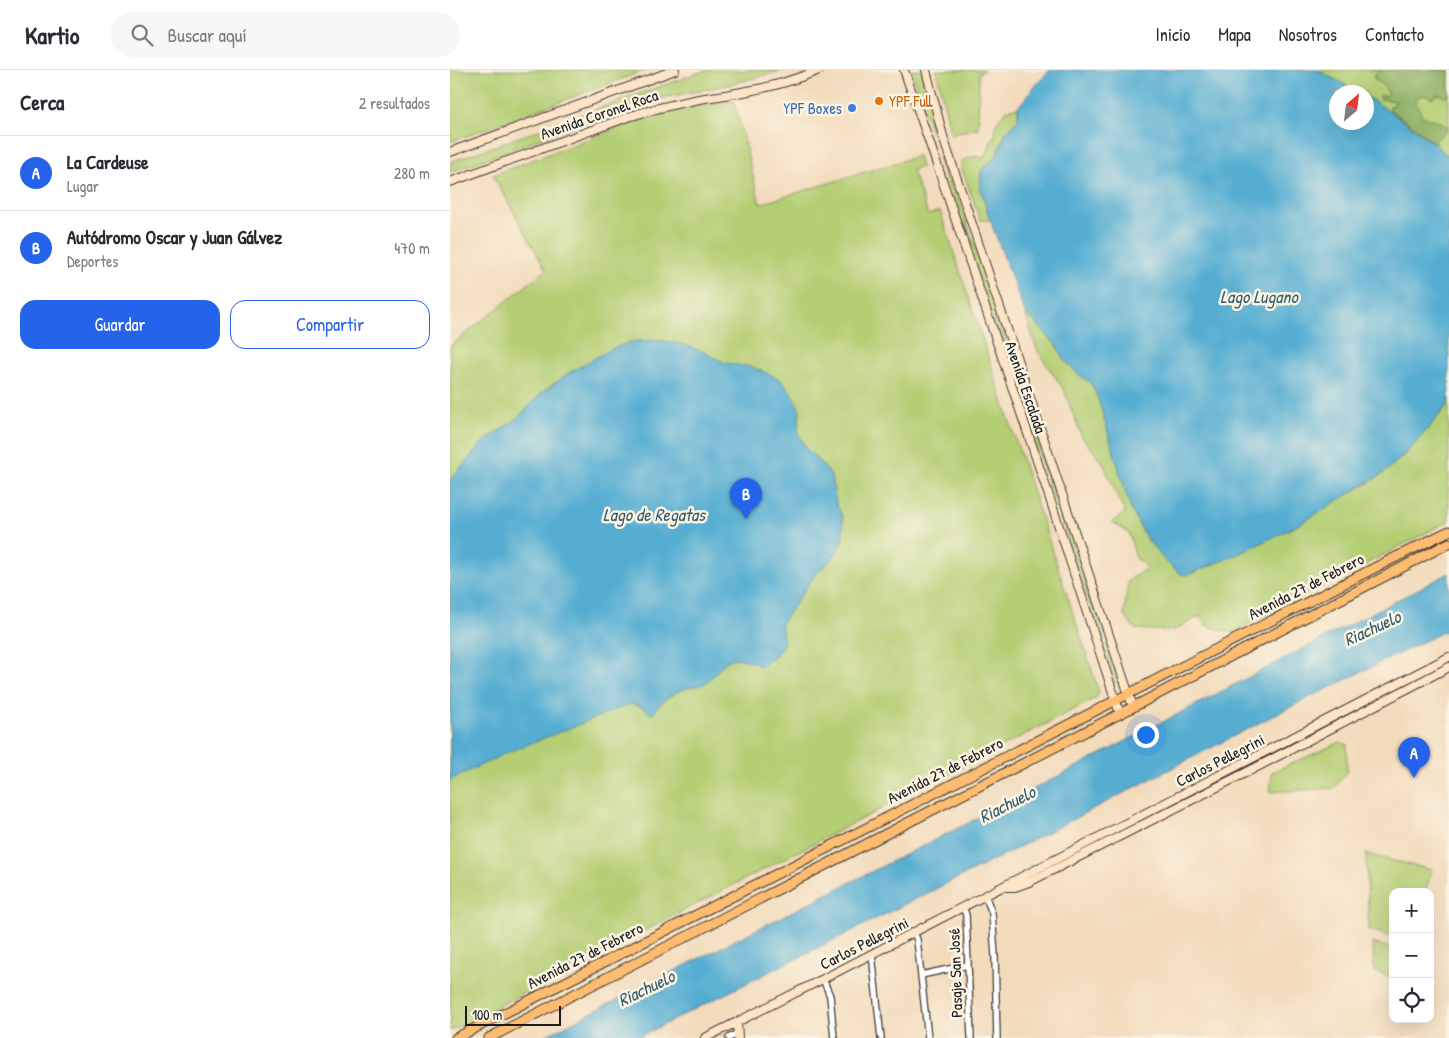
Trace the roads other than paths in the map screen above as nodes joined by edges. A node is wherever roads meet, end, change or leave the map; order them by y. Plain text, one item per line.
1 (675, 70) edge
2 (819, 70) edge
3 (904, 70) edge
4 (926, 70) edge
5 (944, 140) junction
6 (930, 144) junction
7 (450, 152) edge
8 (450, 182) edge
9 (1449, 531) edge
10 (1449, 543) edge
11 (1449, 657) edge
12 (1449, 667) edge
13 (1128, 693) junction
14 (1116, 700) junction
15 (1133, 707) junction
16 (1120, 714) junction
17 (1003, 887) junction
18 (985, 896) junction
19 (963, 907) junction
20 (914, 932) junction
21 (872, 954) junction
22 (968, 965) junction
23 (921, 974) junction
24 (823, 979) junction
25 (737, 1022) junction
26 (738, 1036) edge
27 (456, 1038) edge
28 (488, 1038) edge
29 (706, 1038) edge
30 (729, 1038) edge
31 (834, 1038) edge
32 (881, 1038) edge
33 (928, 1038) edge
34 (971, 1038) edge
35 (997, 1038) edge

1 - 7 main road, Avenida Coronel Roca
2 - 8 main road, Avenida Coronel Roca
3 - 6 main road, Avenida Escalada
4 - 5 main road, Avenida Escalada
5 - 6 main road
5 - 13 main road, Avenida Escalada
6 - 14 main road, Avenida Escalada
9 - 13 main road, Avenida 27 de Febrero
10 - 15 main road, Avenida 27 de Febrero
11 - 17 main road, Carlos Pellegrini
12 - 17 main road, Carlos Pellegrini
13 - 14 main road, Avenida 27 de Febrero
13 - 15 main road, Avenida Escalada
14 - 16 main road, Avenida Escalada
14 - 27 main road, Avenida 27 de Febrero
15 - 16 main road, Avenida 27 de Febrero
16 - 28 main road, Avenida 27 de Febrero
17 - 18 main road, Carlos Pellegrini
18 - 19 main road, Carlos Pellegrini
18 - 35 street
19 - 20 main road, Carlos Pellegrini
19 - 22 street, Pasaje San José
20 - 21 main road, Carlos Pellegrini
20 - 23 street
21 - 24 main road, Carlos Pellegrini
21 - 32 street
22 - 23 street
22 - 34 street, Pasaje San José
23 - 33 street
24 - 25 main road, Carlos Pellegrini
24 - 31 street
25 - 26 main road
25 - 29 main road, Carlos Pellegrini
26 - 30 street

